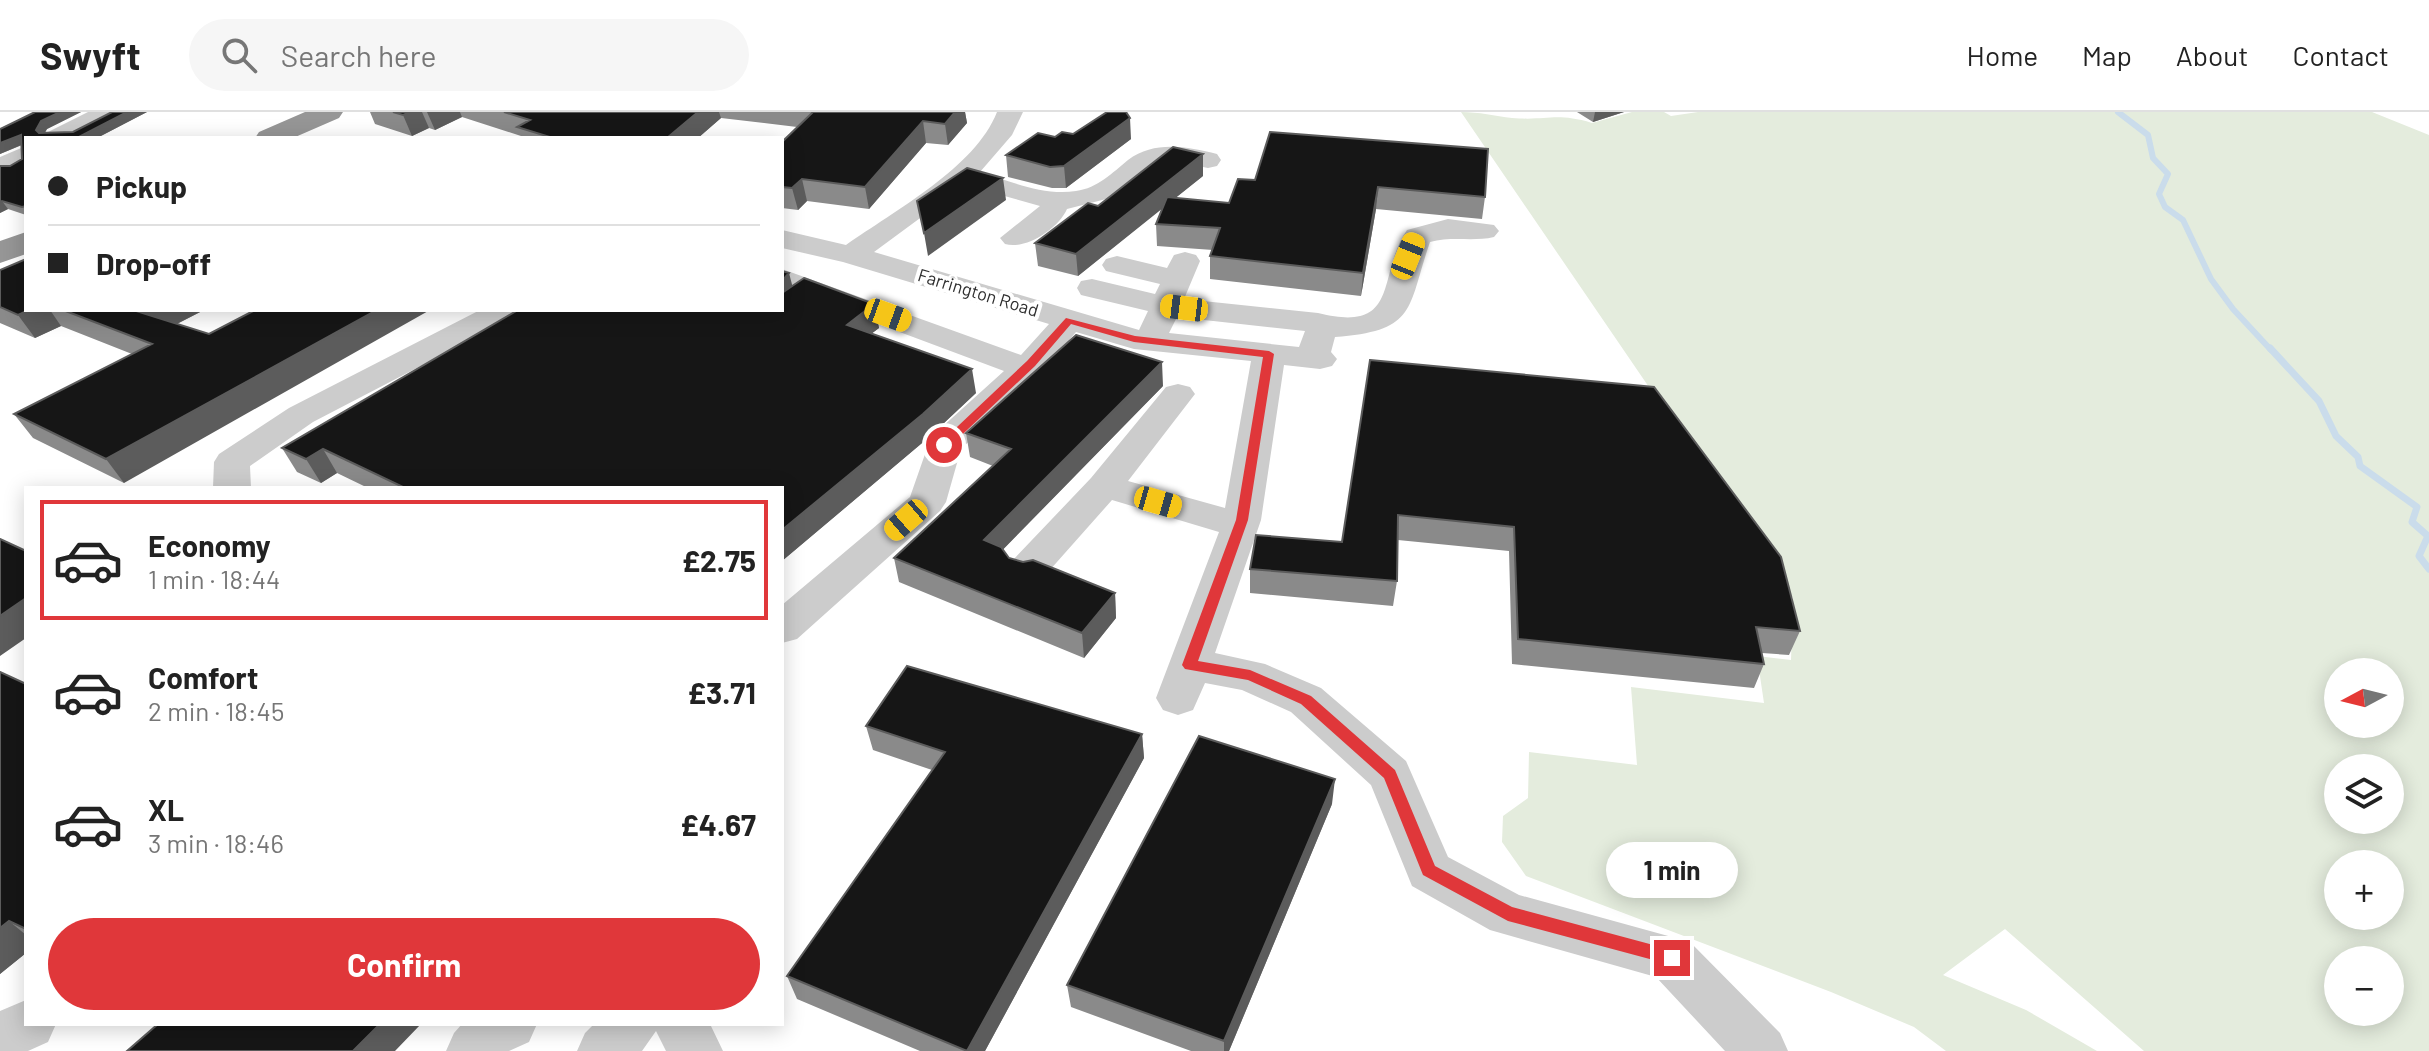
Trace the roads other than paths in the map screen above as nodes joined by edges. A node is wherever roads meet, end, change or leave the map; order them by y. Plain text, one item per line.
1 (107, 112) edge
2 (329, 112) edge
3 (1010, 112) edge
4 (61, 136) edge
5 (275, 136) edge
6 (1208, 160) dead end
7 (960, 175) junction
8 (1056, 201) junction
9 (1484, 231) dead end
10 (1015, 238) dead end
11 (784, 239) edge
12 (24, 243) edge
13 (0, 253) edge
14 (851, 255) junction
15 (1117, 265) dead end
16 (784, 279) edge
17 (1176, 282) junction
18 (1092, 288) dead end
19 (500, 312) edge
20 (1069, 320) junction
21 (1150, 341) junction
22 (1318, 348) junction
23 (1269, 354) junction
24 (1027, 368) junction
25 (1178, 394) dead end
26 (232, 486) edge
27 (1104, 486) junction
28 (1240, 525) junction
29 (1027, 570) edge
30 (784, 626) edge
31 (25, 1026) edge
32 (505, 1026) edge
33 (630, 1026) edge
34 (681, 1026) edge
35 (0, 1037) edge
36 (473, 1051) edge
37 (604, 1051) edge
38 (696, 1051) edge
39 (1761, 1051) edge

1 - 4 street
2 - 5 highway
3 - 7 street
6 - 8 street
7 - 8 street
7 - 14 street
8 - 10 street
9 - 22 street
11 - 14 street, Farrington Road
12 - 13 highway
14 - 20 street, Farrington Road
15 - 17 street
16 - 24 street
17 - 18 street
17 - 21 street
17 - 22 street
19 - 26 street
20 - 21 street, Farrington Road
20 - 24 street
21 - 23 street, Farrington Road
22 - 23 street, Farrington Road
23 - 28 street
24 - 30 street
25 - 27 street
27 - 28 street
27 - 29 street
28 - 39 street
31 - 35 street
32 - 36 street
33 - 37 street
34 - 38 street

